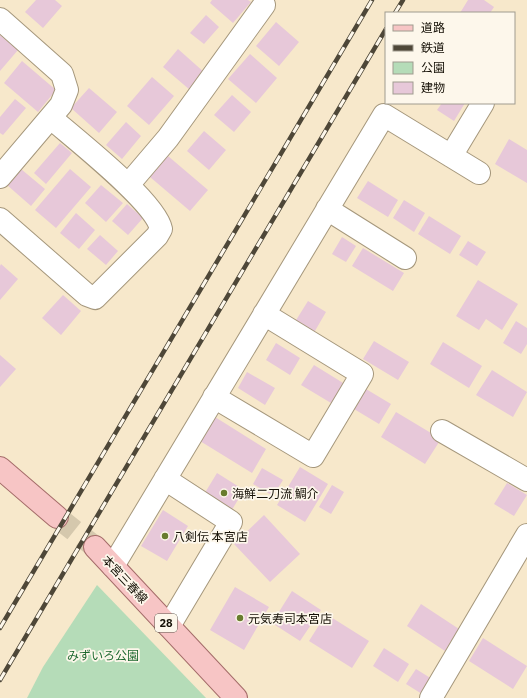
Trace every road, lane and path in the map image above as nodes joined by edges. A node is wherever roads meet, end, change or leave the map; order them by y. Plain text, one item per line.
1 (264, 5) dead end
2 (0, 18) edge
3 (482, 104) edge
4 (51, 118) junction
5 (451, 156) junction
6 (479, 173) dead end
7 (0, 177) edge
8 (128, 185) junction
9 (327, 209) junction
10 (0, 219) edge
11 (405, 258) dead end
12 (264, 314) junction
13 (214, 397) junction
14 (442, 431) dead end
15 (0, 468) edge
16 (165, 479) junction
17 (527, 480) edge
18 (57, 517) tunnel mouth
19 (526, 538) edge
20 (95, 547) tunnel mouth
21 (113, 566) junction
22 (169, 626) junction
23 (236, 698) edge
24 (431, 698) edge

1 - 8 street
2 - 4 street
3 - 5 street
4 - 7 street
4 - 8 street
5 - 6 street
5 - 9 street
8 - 10 street
9 - 11 street
9 - 12 street
12 - 13 street
12 - 13 street
13 - 16 street
14 - 17 street
15 - 18 main road
16 - 21 street
16 - 22 street
19 - 24 street
20 - 21 main road, 本宮三春線 / 28
21 - 22 main road, 本宮三春線 / 28
22 - 23 main road, 本宮三春線 / 28

